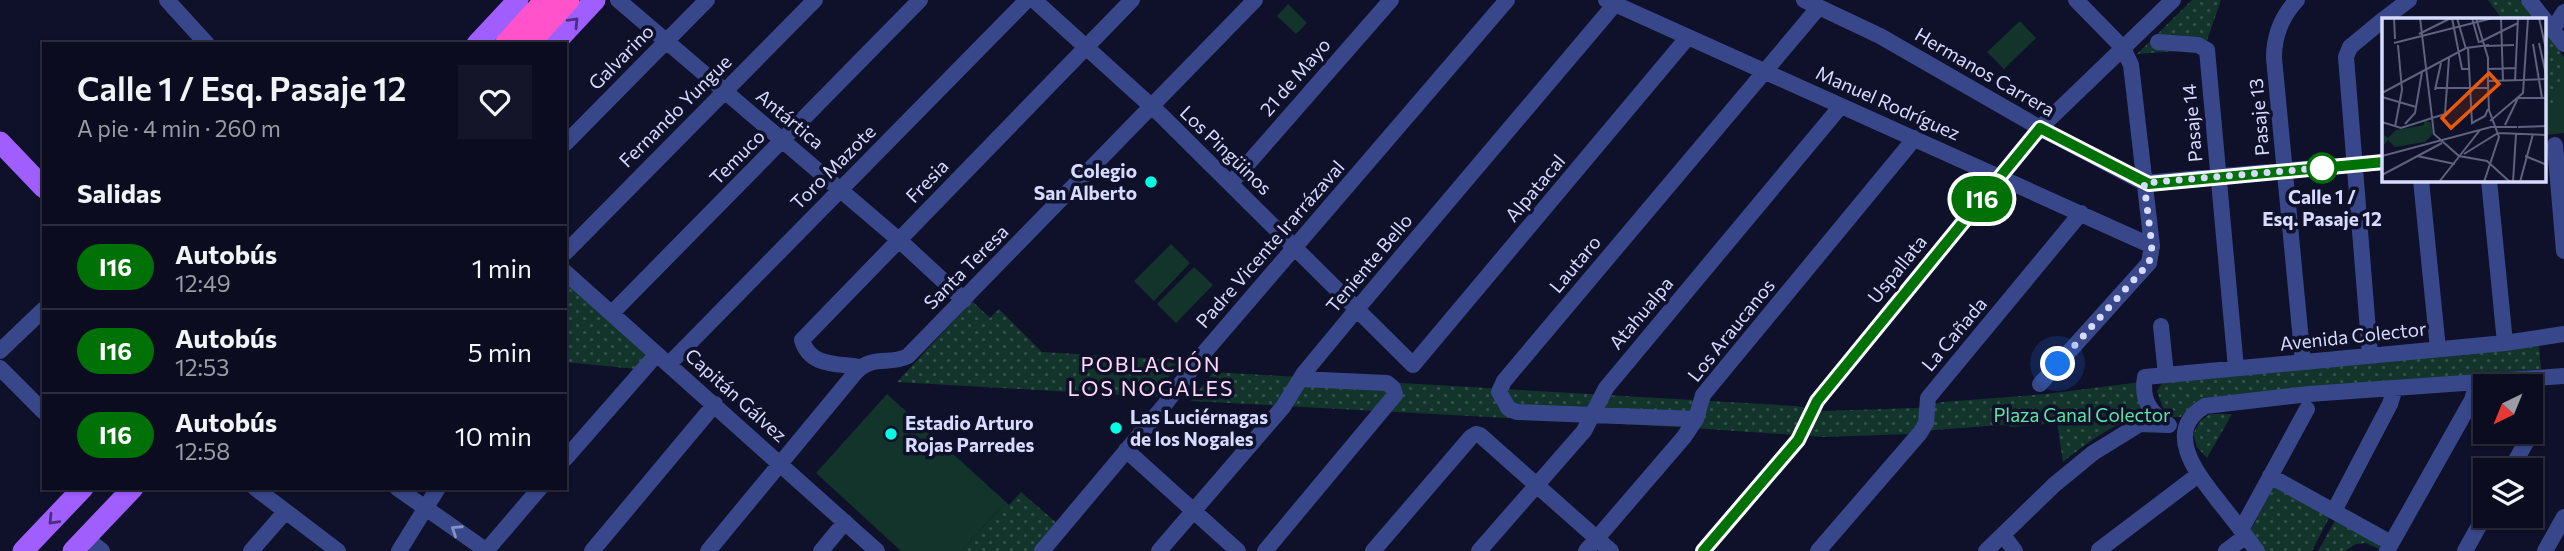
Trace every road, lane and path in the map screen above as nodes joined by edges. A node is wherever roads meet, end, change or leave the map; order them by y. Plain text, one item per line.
1 (167, 0) edge
2 (517, 0) edge
3 (545, 0) edge
4 (569, 0) edge
5 (595, 0) edge
6 (618, 0) edge
7 (707, 0) edge
8 (815, 0) edge
9 (920, 0) edge
10 (1027, 0) edge
11 (1034, 0) edge
12 (1132, 0) edge
13 (1255, 0) edge
14 (1391, 0) edge
15 (1507, 0) edge
16 (2076, 0) edge
17 (2173, 0) edge
18 (2297, 0) edge
19 (2409, 0) edge
20 (2529, 0) edge
21 (1610, 2) edge
22 (1821, 5) edge
23 (2564, 12) edge
24 (2385, 18) edge
25 (2382, 21) edge
26 (2558, 30) edge
27 (1688, 37) junction
28 (205, 42) edge
29 (479, 42) edge
30 (507, 42) edge
31 (531, 42) edge
32 (556, 42) edge
33 (666, 42) junction
34 (2158, 42) dead end
35 (2564, 44) edge
36 (1087, 47) junction
37 (2123, 48) junction
38 (1764, 72) junction
39 (725, 91) junction
40 (1841, 106) junction
41 (1152, 107) junction
42 (2040, 128) junction
43 (1915, 138) junction
44 (783, 141) junction
45 (0, 142) edge
46 (567, 142) edge
47 (2554, 145) edge
48 (2382, 162) edge
49 (2356, 164) junction
50 (2285, 171) junction
51 (2000, 176) junction
52 (2217, 178) junction
53 (2421, 182) edge
54 (2489, 182) edge
55 (1231, 183) junction
56 (2144, 183) junction
57 (42, 186) edge
58 (840, 190) junction
59 (2081, 213) junction
60 (899, 240) junction
61 (2152, 246) junction
62 (1294, 247) junction
63 (567, 251) edge
64 (2564, 251) edge
65 (567, 274) edge
66 (964, 300) junction
67 (1357, 309) junction
68 (42, 311) edge
69 (612, 313) junction
70 (2161, 326) dead end
71 (2564, 334) edge
72 (2505, 343) junction
73 (2438, 349) junction
74 (0, 351) edge
75 (2370, 355) junction
76 (663, 358) junction
77 (2302, 362) junction
78 (1413, 365) joint
79 (861, 367) junction
80 (0, 368) edge
81 (2236, 368) junction
82 (2166, 375) junction
83 (2564, 376) edge
84 (2543, 378) edge
85 (1301, 379) junction
86 (2473, 383) edge
87 (2040, 384) dead end
88 (2395, 388) junction
89 (2473, 397) edge
90 (715, 404) junction
91 (2307, 409) dead end
92 (42, 410) edge
93 (1595, 414) junction
94 (1696, 419) junction
95 (2169, 425) junction
96 (2187, 427) junction
97 (1126, 450) junction
98 (567, 457) edge
99 (780, 463) junction
100 (2199, 475) junction
101 (2270, 475) junction
102 (1536, 485) junction
103 (81, 490) edge
104 (131, 490) edge
105 (258, 490) edge
106 (400, 490) edge
107 (437, 490) edge
108 (538, 490) edge
109 (425, 509) junction
110 (1194, 511) junction
111 (2334, 511) junction
112 (285, 512) junction
113 (2564, 517) edge
114 (845, 522) junction
115 (2478, 528) edge
116 (2243, 533) junction
117 (2003, 535) junction
118 (1591, 545) edge
119 (87, 547) edge
120 (2389, 547) edge
121 (2099, 550) edge
122 (23, 551) edge
123 (251, 551) edge
124 (338, 551) edge
125 (400, 551) edge
126 (486, 551) edge
127 (592, 551) edge
128 (708, 551) edge
129 (821, 551) edge
130 (877, 551) edge
131 (1042, 551) edge
132 (1159, 551) edge
133 (1238, 551) edge
134 (1265, 551) edge
135 (1373, 551) edge
136 (1479, 551) edge
137 (1611, 551) edge
138 (1703, 551) edge
139 (1818, 551) edge
140 (1986, 551) edge
141 (2015, 551) edge
142 (2226, 551) edge
143 (2257, 551) edge
144 (2465, 551) edge
145 (2545, 551) edge

1 - 28 street
2 - 29 main road
3 - 30 highway
4 - 31 highway
32 -> 5 main road
6 - 33 street, Antártica
7 - 33 street, Galvarino
8 - 39 street, Fernando Yungue
9 - 44 street, Temuco
10 - 58 street, Toro Mazote
11 - 36 street, Los Pingüinos
12 - 36 street, Fresia
13 - 41 street, Santa Teresa
14 - 55 street, 21 de Mayo
15 - 62 street, Padre Vicente Irarrázaval
16 - 37 street
17 - 37 street, Uspallata
18 - 50 street, Pasaje 13
19 - 24 street
20 - 26 street
21 - 27 street, Manuel Rodríguez
21 - 67 street, Teniente Bello
22 - 38 street, Lautaro
22 - 42 street, Hermanos Carrera
23 - 26 street
25 - 49 street
26 - 35 street
27 - 38 street, Manuel Rodríguez
27 - 78 street, Alpatacal
33 - 39 street, Antártica
33 - 46 street, Galvarino
34 - 52 street, Pasaje 14
36 - 41 street, Los Pingüinos
36 - 60 street, Fresia
37 - 42 street, Uspallata
37 - 56 street
38 - 40 street, Manuel Rodríguez
38 - 93 street, Lautaro
39 - 44 street, Antártica
39 - 63 street, Fernando Yungue
40 - 43 street, Manuel Rodríguez
40 - 93 street, Atahualpa
41 - 55 street, Los Pingüinos
41 - 66 street, Santa Teresa
42 - 51 street, Uspallata
42 - 56 street, Hermanos Carrera
43 - 51 street, Manuel Rodríguez
43 - 94 street, Los Araucanos
44 - 58 street, Antártica
44 - 69 street, Temuco
45 - 57 main road
47 - 64 street
48 - 49 street
49 - 50 street
49 - 75 street
50 - 52 street
50 - 77 street, Pasaje 13
51 - 59 street, Manuel Rodríguez
51 - 138 street, Uspallata
52 - 56 street
52 - 81 street, Pasaje 14
53 - 73 street
54 - 72 street
55 - 62 street, Los Pingüinos
56 - 61 street
58 - 60 street, Antártica
58 - 76 street, Toro Mazote
59 - 61 street, Manuel Rodríguez
59 - 139 street, La Cañada
60 - 66 street, Antártica
60 - 79 street, Fresia
61 - 87 street
62 - 67 street, Los Pingüinos
62 - 97 street, Padre Vicente Irarrázaval
65 - 69 street, Capitán Gálvez
66 - 79 street, Santa Teresa
67 - 78 street, Los Pingüinos
67 - 85 street, Teniente Bello
68 - 74 street
69 - 76 street, Capitán Gálvez
70 - 82 street
71 - 72 street, Avenida Colector
72 - 73 street, Avenida Colector
73 - 75 street, Avenida Colector
75 - 77 street, Avenida Colector
76 - 90 street, Capitán Gálvez
76 - 98 street, Toro Mazote
77 - 81 street, Avenida Colector
79 - 99 street
80 - 92 street
81 - 82 street, Avenida Colector
82 - 95 street, Avenida Colector
83 - 84 street
85 - 110 street, Teniente Bello
85 - 134 street
86 - 88 street
88 - 96 street
88 - 111 street
89 - 120 street
90 - 99 street, Capitán Gálvez
90 - 127 street
91 - 101 street
93 - 94 street, Lautaro
93 - 102 street, Atahualpa
94 - 118 street, Los Araucanos
95 - 96 street
95 - 117 street
96 - 100 street
97 - 110 street
97 - 131 street, Padre Vicente Irarrázaval
99 - 114 street, Capitán Gálvez
99 - 128 street
100 - 116 street
100 - 121 street
101 - 111 street
101 - 116 street
102 - 118 street
102 - 135 street
102 - 136 street, Atahualpa
103 -> 122 main road
104 - 119 main road
105 - 112 street
106 - 109 street
107 - 109 street
108 - 126 street
109 - 125 street
126 -> 109 street
110 - 132 street, Teniente Bello
110 - 133 street
111 - 120 street
112 - 123 street
112 - 124 street
113 - 145 street
114 - 129 street
114 - 130 street, Capitán Gálvez
115 - 144 street
116 - 142 street
116 - 143 street
117 - 140 street
117 - 141 street
118 - 137 street

